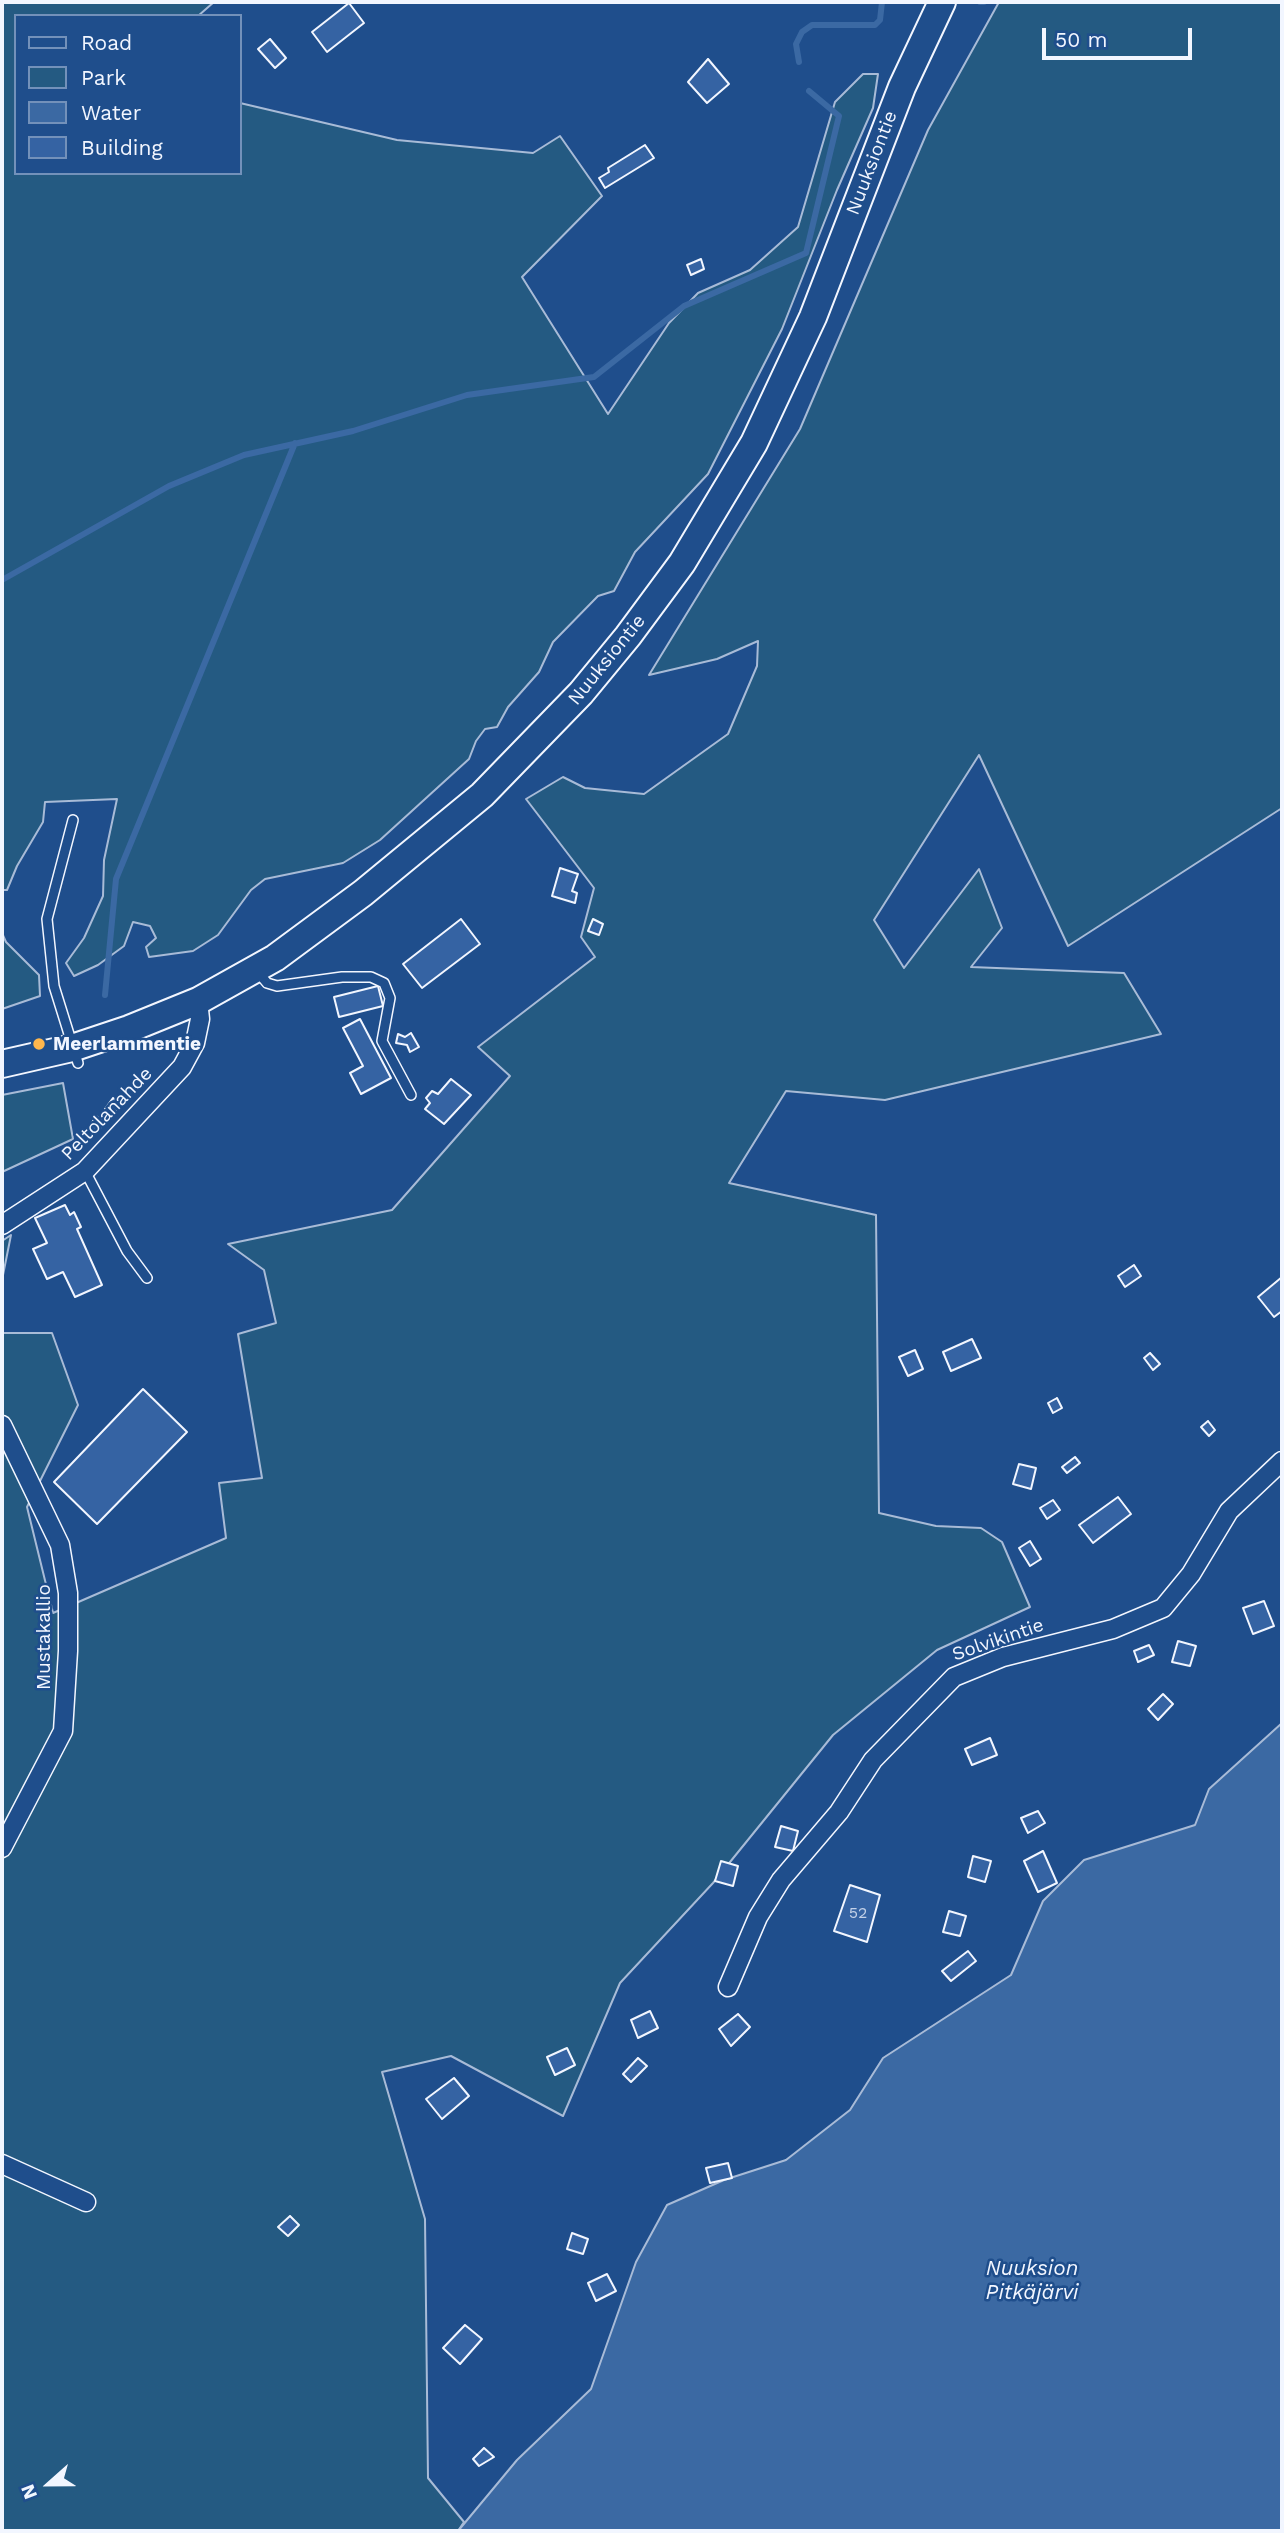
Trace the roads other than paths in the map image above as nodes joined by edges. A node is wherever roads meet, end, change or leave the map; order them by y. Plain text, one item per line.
1 (942, 2) edge
2 (73, 820) dead end
3 (256, 969) junction
4 (198, 1002) junction
5 (75, 1055) junction
6 (2, 1064) edge
7 (411, 1095) dead end
8 (85, 1171) junction
9 (2, 1229) edge
10 (147, 1278) dead end
11 (2, 1426) edge
12 (1282, 1461) edge
13 (2, 1848) edge
14 (728, 1987) dead end
15 (2, 2164) edge
16 (86, 2202) dead end

1 - 3 street, Nuuksiontie
2 - 5 lane
3 - 4 street, Nuuksiontie
3 - 7 lane
4 - 5 street, Nuuksiontie
4 - 8 street, Peltolanahde
5 - 6 street, Nuuksiontie
8 - 9 street, Peltolanahde
8 - 10 lane
11 - 13 street, Mustakallio
12 - 14 street, Solvikintie
15 - 16 street

